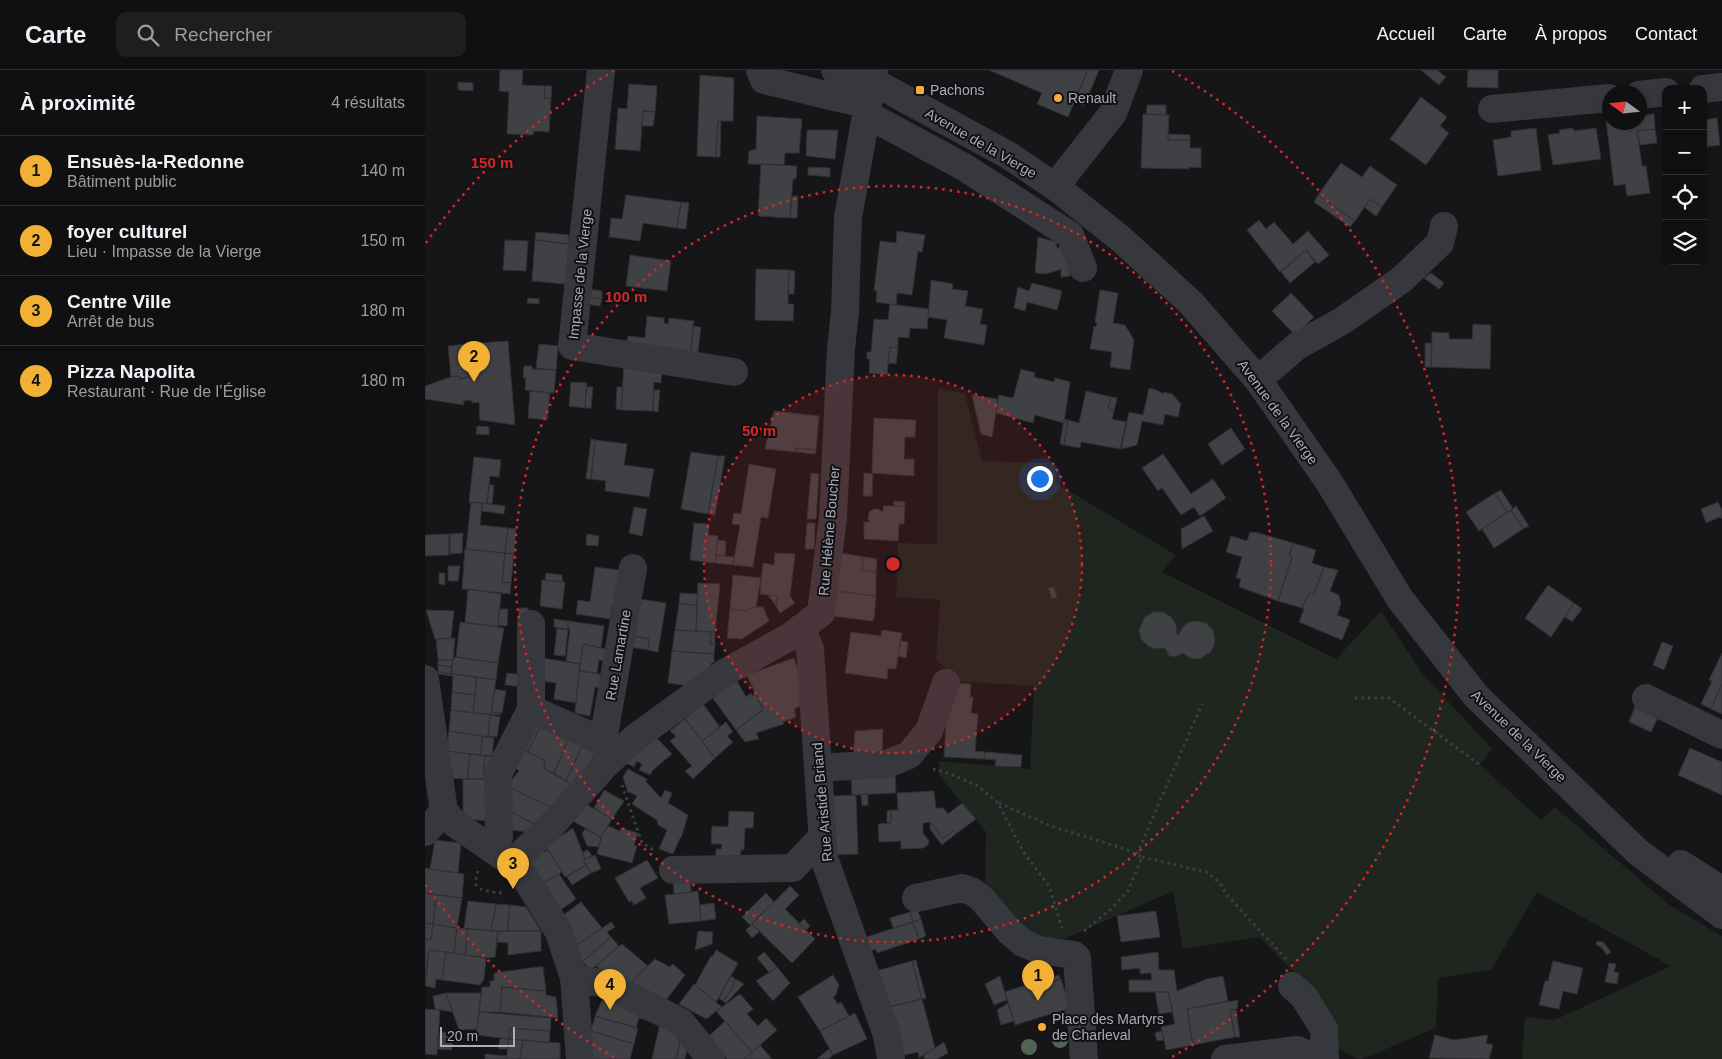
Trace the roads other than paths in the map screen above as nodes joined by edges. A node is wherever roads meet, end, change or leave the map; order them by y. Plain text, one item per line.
1 (601, 70) edge
2 (761, 70) edge
3 (835, 70) edge
4 (1129, 70) edge
5 (1722, 87) edge
6 (1707, 89) edge
7 (1662, 92) edge
8 (870, 93) edge
9 (1647, 94) edge
10 (1602, 99) edge
11 (1492, 109) dead end
12 (1057, 188) junction
13 (1444, 226) dead end
14 (1083, 268) dead end
15 (734, 372) dead end
16 (1258, 380) junction
17 (633, 568) dead end
18 (531, 624) dead end
19 (801, 628) junction
20 (425, 679) edge
21 (946, 683) dead end
22 (1647, 698) dead end
23 (531, 709) junction
24 (1722, 735) edge
25 (608, 750) junction
26 (818, 768) junction
27 (1593, 808) junction
28 (444, 811) junction
29 (425, 832) edge
30 (823, 836) junction
31 (499, 837) dead end
32 (512, 863) junction
33 (673, 870) road end
34 (1722, 890) edge
35 (916, 898) dead end
36 (1722, 915) edge
37 (1291, 975) road end
38 (574, 978) junction
39 (581, 1059) edge
40 (711, 1059) edge
41 (891, 1059) edge
42 (1084, 1059) edge
43 (1225, 1059) edge
44 (1316, 1059) edge
45 (1325, 1059) edge

1 - 15 street, Impasse de la Vierge
2 - 8 street
3 - 8 street, Avenue de la Vierge
4 - 12 street
5 - 6 street
7 - 9 street
8 - 12 street, Avenue de la Vierge
8 - 14 street
8 - 19 street, Rue Hélène Boucher
10 - 11 street
12 - 16 street, Avenue de la Vierge
13 - 16 street
16 - 27 street, Avenue de la Vierge
17 - 25 street, Rue Lamartine
18 - 23 street
19 - 25 street, Rue Hélène Boucher
19 - 26 street, Rue Aristide Briand
20 - 28 street
21 - 26 street
22 - 24 street
23 - 25 street
23 - 31 street
25 - 32 street, Rue Hélène Boucher
26 - 30 street, Rue Aristide Briand
27 - 34 street, Avenue de la Vierge
27 - 36 street, Avenue de la Vierge
28 - 29 street
28 - 32 street
30 - 33 street
30 - 41 street, Rue Aristide Briand
32 - 38 street
35 - 42 street
37 - 45 street
38 - 39 street
38 - 40 street
43 - 44 street

